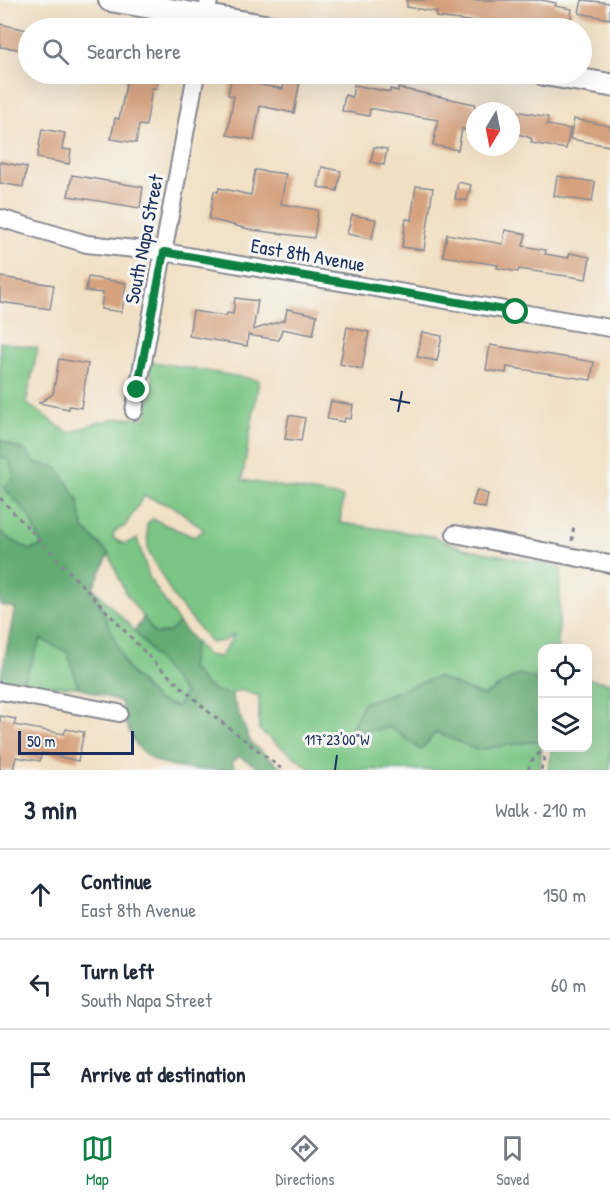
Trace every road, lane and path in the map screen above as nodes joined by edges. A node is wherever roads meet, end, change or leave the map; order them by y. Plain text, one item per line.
1 (110, 0) edge
2 (206, 15) edge
3 (222, 18) edge
4 (592, 82) edge
5 (194, 84) edge
6 (610, 85) edge
7 (0, 218) edge
8 (164, 252) junction
9 (610, 328) edge
10 (134, 411) dead end
11 (0, 498) edge
12 (574, 524) dead end
13 (455, 534) dead end
14 (571, 543) dead end
15 (610, 564) edge
16 (0, 692) edge
17 (119, 712) dead end
18 (540, 752) edge
19 (545, 754) dead end
20 (282, 770) edge
21 (529, 770) edge
22 (542, 770) edge

1 - 2 street
2 - 3 street
4 - 6 street
5 - 8 street, South Napa Street
7 - 8 street, East 8th Avenue
8 - 9 street, East 8th Avenue
8 - 10 street, South Napa Street
11 - 20 path
12 - 14 path
13 - 15 street
16 - 17 street
18 - 21 path
19 - 22 path

